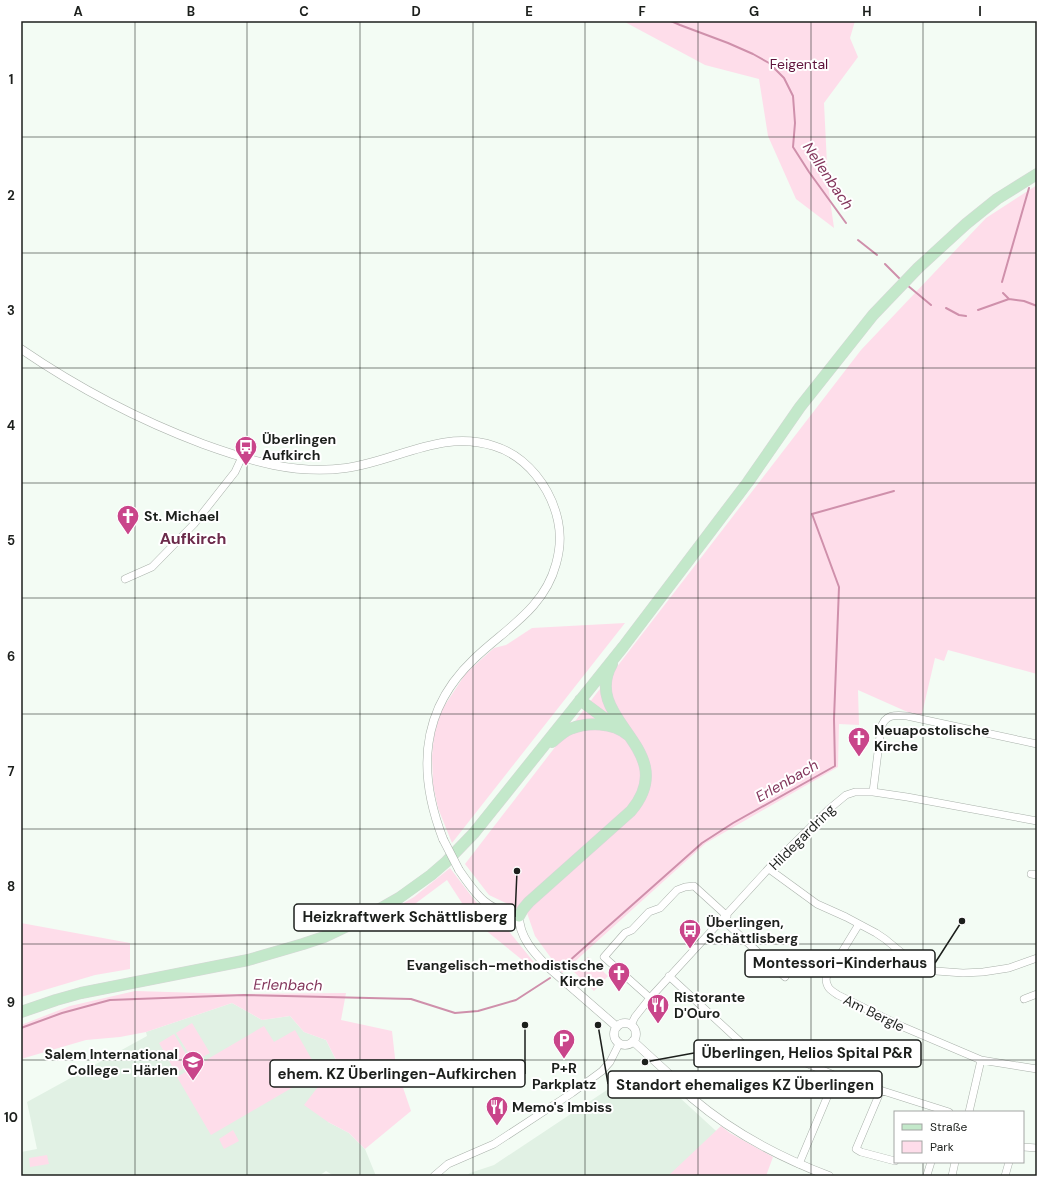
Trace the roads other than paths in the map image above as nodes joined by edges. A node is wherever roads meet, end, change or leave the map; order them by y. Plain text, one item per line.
1 (1037, 174) edge
2 (21, 349) edge
3 (242, 457) junction
4 (125, 579) dead end
5 (622, 646) junction
6 (582, 698) junction
7 (622, 729) junction
8 (1037, 744) edge
9 (538, 752) junction
10 (873, 792) junction
11 (1037, 821) edge
12 (769, 869) junction
13 (519, 916) junction
14 (725, 918) junction
15 (859, 924) junction
16 (1037, 958) edge
17 (669, 976) junction
18 (785, 977) dead end
19 (1037, 994) edge
20 (650, 998) junction
21 (1024, 999) dead end
22 (21, 1012) edge
23 (631, 1025) junction
24 (617, 1027) junction
25 (633, 1041) junction
26 (619, 1044) junction
27 (774, 1059) dead end
28 (799, 1060) dead end
29 (981, 1060) junction
30 (1037, 1068) edge
31 (836, 1076) junction
32 (881, 1090) junction
33 (946, 1111) edge
34 (969, 1111) edge
35 (1024, 1147) edge
36 (1037, 1148) edge
37 (894, 1161) edge
38 (931, 1163) edge
39 (955, 1163) edge
40 (1009, 1163) edge
41 (799, 1164) junction
42 (927, 1174) dead end
43 (434, 1176) edge
44 (829, 1176) edge
45 (952, 1176) edge
46 (1005, 1176) edge

1 - 5 main road
2 - 3 street
3 - 4 street
3 - 13 street, bridge
5 - 6 main road
5 - 7 main road
6 - 7 main road
6 - 9 main road
7 - 9 main road
7 - 13 main road
8 - 10 street
9 - 22 main road
10 - 11 street, Hildegardring
10 - 12 street, Hildegardring
12 - 14 street, Hildegardring
12 - 15 street
13 - 24 street
14 - 17 street, Hildegardring
14 - 18 street
14 - 20 street
15 - 16 street
15 - 29 street, Am Bergle
17 - 20 street, Hildegardring
17 - 27 street
19 - 21 street
20 - 23 street, Hildegardring
23 - 24 street
23 - 25 street
24 - 26 street
25 - 26 street
25 - 41 street
26 - 43 street
28 - 31 street
29 - 30 street, Am Bergle
29 - 34 street
31 - 32 street
31 - 41 street
32 - 33 street
32 - 37 street
35 - 36 street
38 - 42 street
39 - 45 street
40 - 46 street
41 - 44 street

